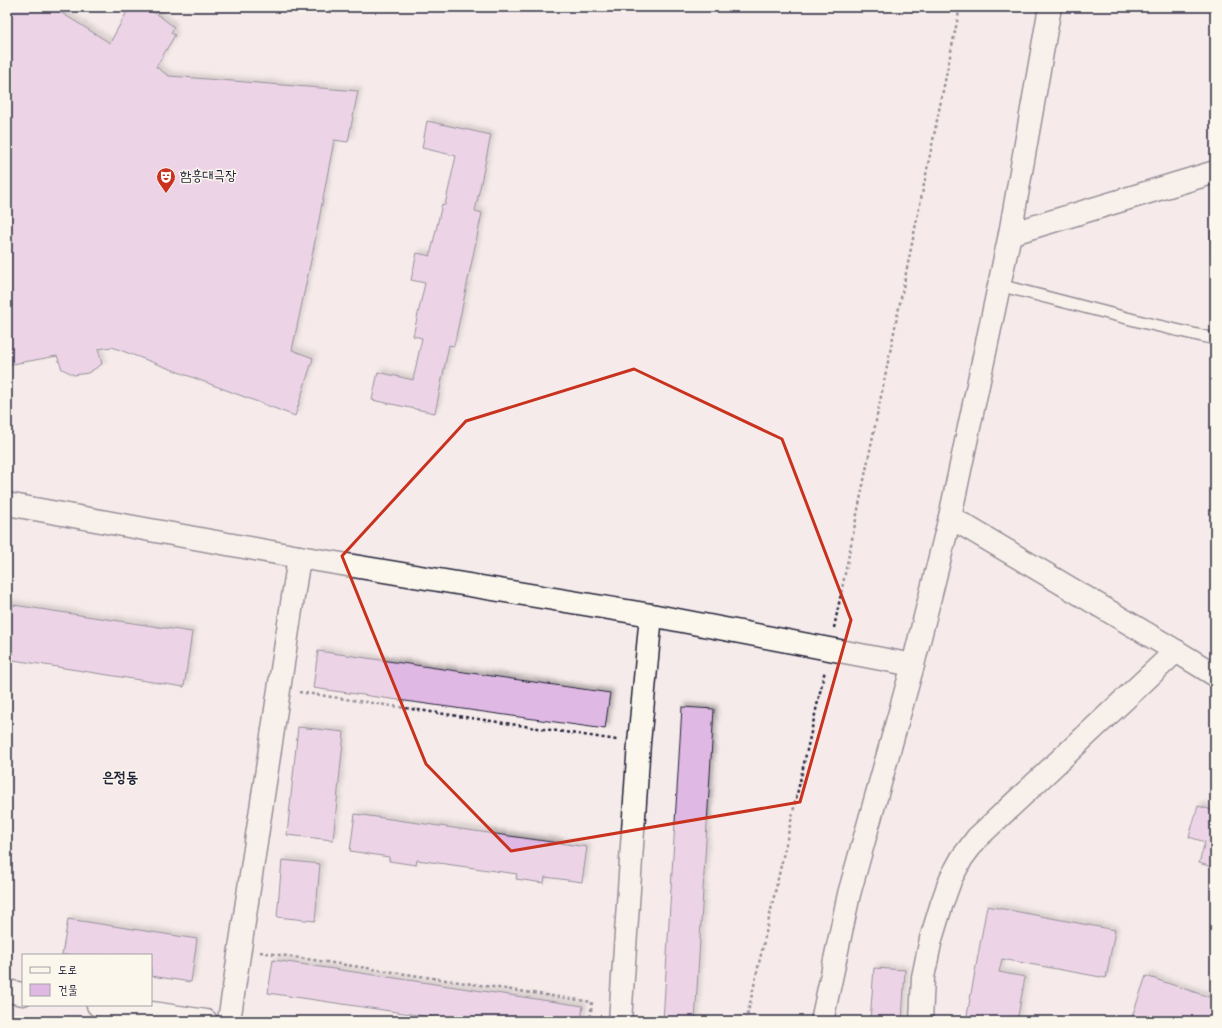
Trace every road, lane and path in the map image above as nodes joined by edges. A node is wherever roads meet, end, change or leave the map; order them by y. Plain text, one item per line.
1 (960, 7) edge
2 (1047, 7) edge
3 (1215, 172) edge
4 (1010, 234) junction
5 (999, 285) junction
6 (1215, 339) edge
7 (7, 504) edge
8 (950, 517) junction
9 (299, 557) junction
10 (651, 615) junction
11 (829, 649) junction
12 (1176, 651) junction
13 (913, 665) junction
14 (1215, 675) edge
15 (279, 689) junction
16 (639, 743) junction
17 (240, 949) junction
18 (7, 992) edge
19 (22, 994) edge
20 (105, 1006) edge
21 (206, 1021) edge
22 (229, 1021) edge
23 (590, 1021) edge
24 (620, 1021) edge
25 (746, 1021) edge
26 (822, 1021) edge
27 (921, 1021) edge

1 - 11 path
2 - 4 street
3 - 4 street
4 - 5 street
5 - 6 lane
5 - 8 street
7 - 9 street
8 - 12 street
8 - 13 street
9 - 10 street
9 - 15 street
10 - 11 street
10 - 16 street
11 - 13 street
11 - 25 path
12 - 14 street
12 - 27 street
13 - 26 street
15 - 16 path
15 - 17 street
16 - 24 street
17 - 22 street
17 - 23 path
18 - 19 street
20 - 21 street

